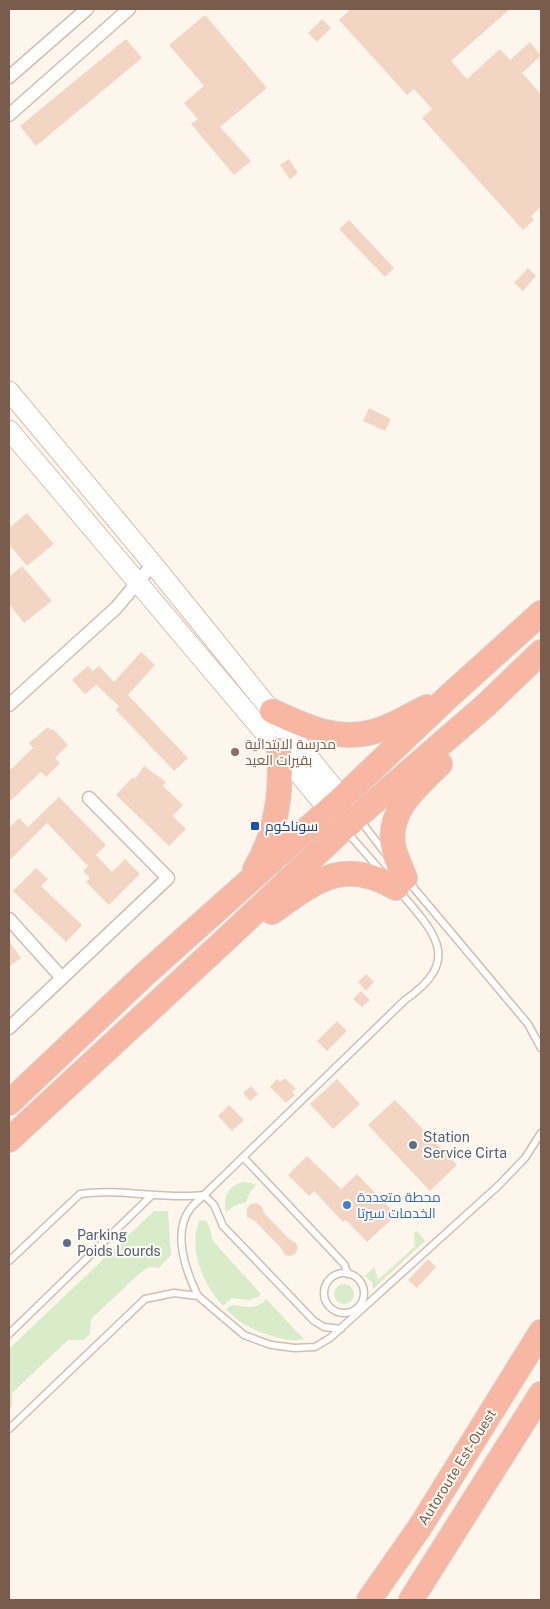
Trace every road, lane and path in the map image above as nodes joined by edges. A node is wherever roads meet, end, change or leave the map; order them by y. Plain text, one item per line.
1 (86, 9) edge
2 (129, 9) edge
3 (9, 77) edge
4 (9, 115) edge
5 (9, 391) edge
6 (9, 430) edge
7 (153, 564) junction
8 (136, 583) junction
9 (541, 612) edge
10 (541, 652) edge
11 (447, 698) junction
12 (9, 705) edge
13 (486, 705) junction
14 (272, 711) junction
15 (279, 750) junction
16 (89, 798) dead end
17 (335, 804) junction
18 (350, 822) junction
19 (246, 883) junction
20 (401, 883) junction
21 (9, 919) edge
22 (222, 943) junction
23 (62, 978) junction
24 (9, 1028) edge
25 (541, 1048) edge
26 (9, 1103) edge
27 (541, 1133) edge
28 (9, 1140) edge
29 (243, 1157) junction
30 (204, 1194) junction
31 (152, 1195) junction
32 (9, 1262) edge
33 (348, 1274) junction
34 (198, 1296) junction
35 (372, 1300) junction
36 (362, 1301) junction
37 (346, 1313) junction
38 (343, 1327) junction
39 (541, 1332) edge
40 (9, 1334) edge
41 (541, 1394) edge
42 (9, 1429) edge
43 (369, 1600) edge
44 (411, 1600) edge

1 - 3 street
2 - 4 street
5 - 7 street
6 - 8 street
7 - 8 street
7 - 14 street
8 - 12 street
8 - 15 street
9 - 11 highway
10 - 13 highway
11 - 14 highway
11 - 17 highway
13 - 18 highway
13 - 20 highway
14 - 17 street
15 - 17 street
15 - 19 highway
16 - 23 street
17 - 18 street
17 - 19 highway
18 - 20 lane
18 - 20 lane
18 - 22 highway
19 - 26 highway
20 - 22 highway
20 - 25 lane
20 - 29 lane
21 - 23 street
22 - 28 highway
23 - 24 street
27 - 35 lane
29 - 30 lane
29 - 33 lane
30 - 31 lane
30 - 34 lane
30 - 38 lane
31 - 32 lane
31 - 40 lane
33 - 36 lane
33 - 37 lane
34 - 38 lane
34 - 42 lane
35 - 36 lane
35 - 38 lane
36 - 37 lane
37 - 38 lane
39 - 43 highway, Autoroute Est-Ouest
41 - 44 highway

